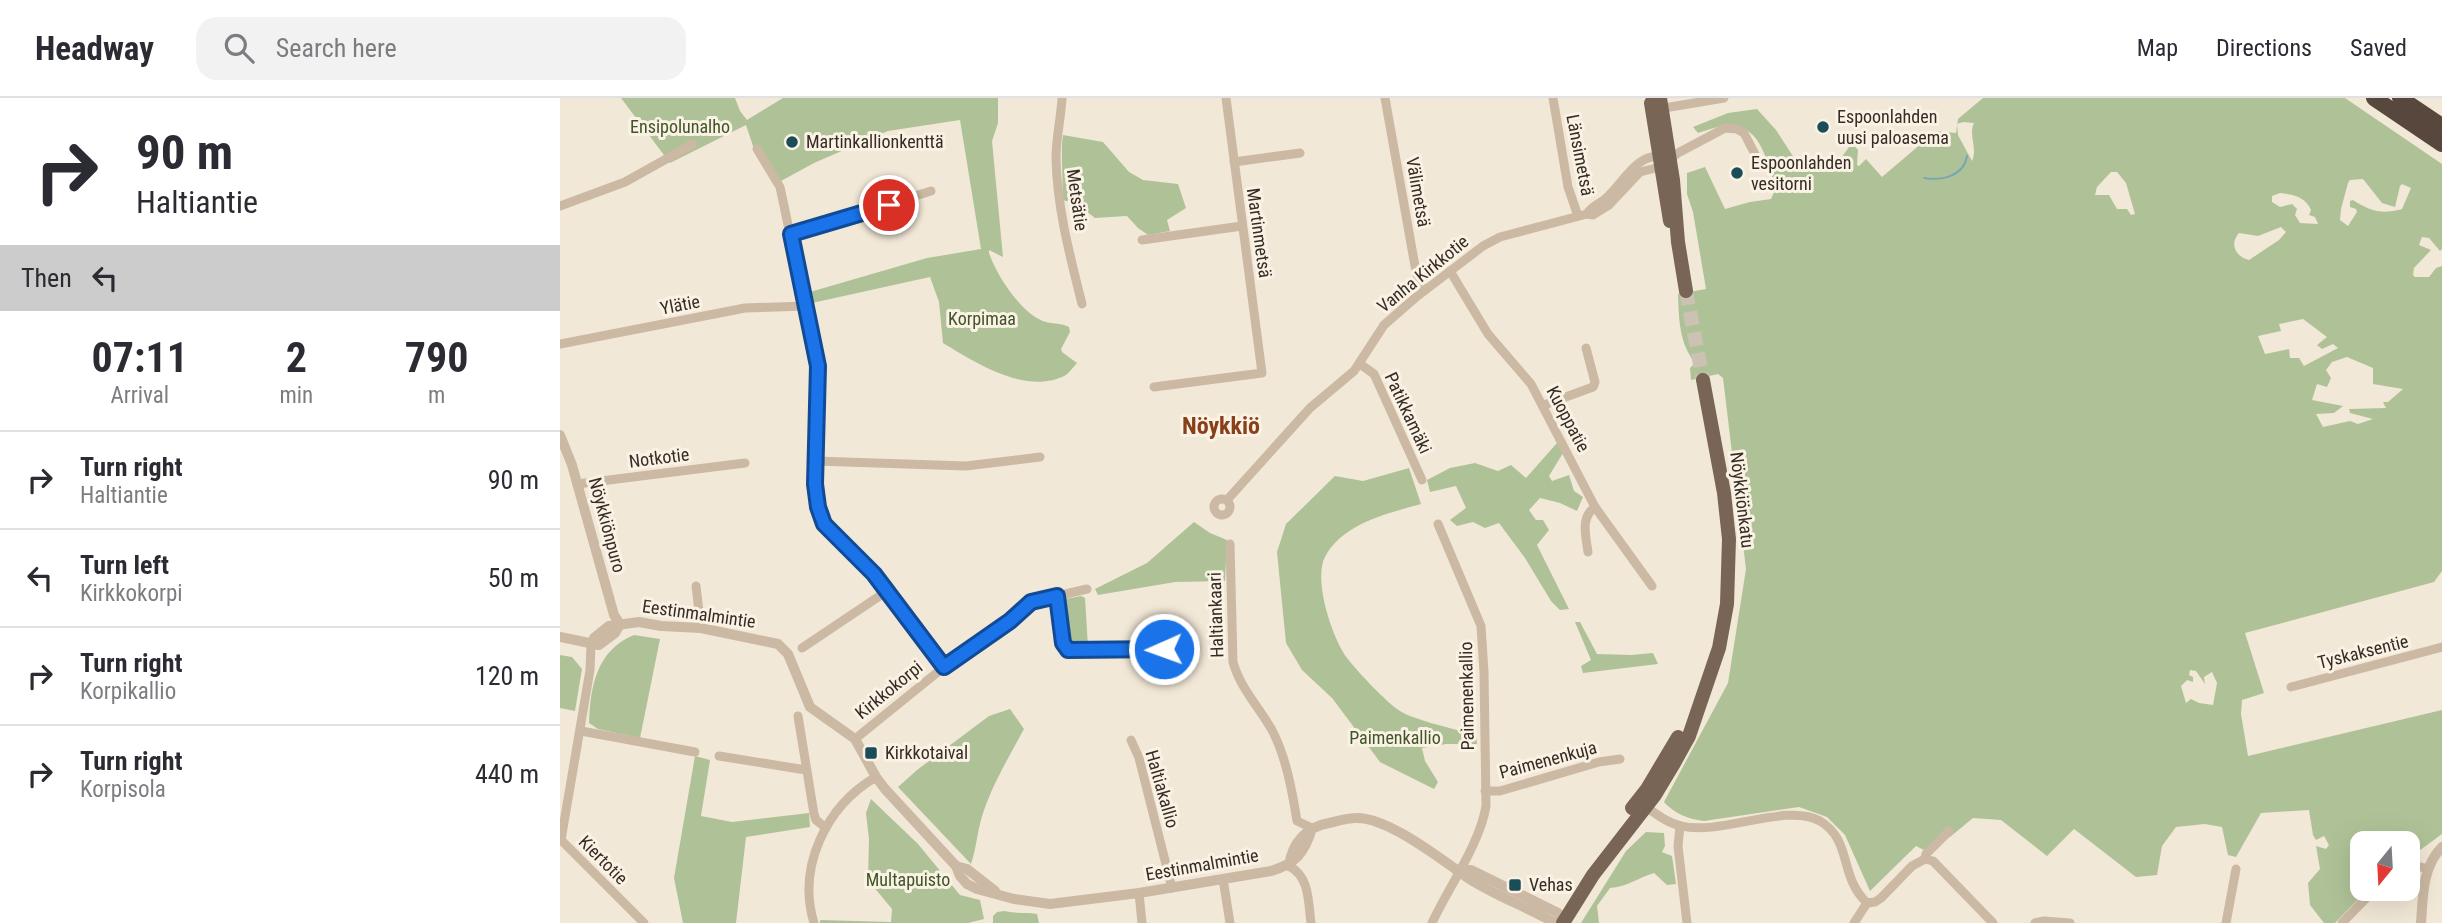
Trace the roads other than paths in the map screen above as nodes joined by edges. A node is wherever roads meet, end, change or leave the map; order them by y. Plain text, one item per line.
1 (1062, 98) edge
2 (1226, 98) edge
3 (1385, 98) edge
4 (1553, 98) edge
5 (1724, 98) edge
6 (2374, 98) edge
7 (2400, 98) edge
8 (1656, 104) edge
9 (2442, 127) edge
10 (693, 144) dead end
11 (2442, 144) edge
12 (757, 149) dead end
13 (1300, 153) dead end
14 (1756, 158) dead end
15 (1663, 160) junction
16 (1234, 162) junction
17 (931, 191) dead end
18 (560, 206) edge
19 (1582, 215) junction
20 (1242, 226) junction
21 (791, 234) junction
22 (1142, 240) dead end
23 (1450, 271) junction
24 (1425, 290) junction
25 (1686, 291) tunnel mouth
26 (1082, 304) dead end
27 (806, 306) junction
28 (560, 344) edge
29 (1586, 348) dead end
30 (1360, 364) junction
31 (1703, 380) tunnel mouth
32 (1154, 387) dead end
33 (1544, 405) junction
34 (560, 435) edge
35 (1040, 457) dead end
36 (815, 461) junction
37 (745, 463) dead end
38 (1422, 480) dead end
39 (577, 484) junction
40 (1227, 500) dead end
41 (1595, 507) junction
42 (1438, 524) dead end
43 (1230, 544) dead end
44 (1588, 552) dead end
45 (696, 586) dead end
46 (1652, 586) dead end
47 (1087, 589) dead end
48 (887, 590) junction
49 (1057, 596) junction
50 (620, 624) junction
51 (701, 628) junction
52 (560, 637) edge
53 (591, 645) junction
54 (2442, 647) edge
55 (802, 648) dead end
56 (1164, 649) dead end
57 (944, 667) junction
58 (2291, 687) dead end
59 (798, 716) dead end
60 (581, 731) junction
61 (855, 738) junction
62 (1131, 740) dead end
63 (695, 752) dead end
64 (719, 756) dead end
65 (1620, 759) dead end
66 (806, 770) junction
67 (876, 777) junction
68 (1485, 790) junction
69 (1641, 803) junction
70 (1680, 826) junction
71 (826, 828) junction
72 (1312, 828) junction
73 (1949, 831) dead end
74 (561, 843) edge
75 (2442, 847) edge
76 (1925, 859) junction
77 (1289, 866) junction
78 (2420, 867) edge
79 (2236, 869) dead end
80 (2428, 869) junction
81 (1460, 870) junction
82 (1223, 879) junction
83 (1172, 888) junction
84 (1139, 893) junction
85 (2363, 901) edge
86 (1867, 903) junction
87 (1558, 921) edge
88 (643, 923) edge
89 (814, 923) edge
90 (1142, 923) edge
91 (1230, 923) edge
92 (1311, 923) edge
93 (1432, 923) edge
94 (1687, 923) edge
95 (1854, 923) edge
96 (1993, 923) edge
97 (2035, 923) edge
98 (2070, 923) edge
99 (2226, 923) edge
100 (2342, 923) edge
101 (2421, 923) edge

1 - 26 street, Metsätie
2 - 16 street, Martinmetsä
3 - 24 street, Välimetsä
4 - 19 street, Länsimetsä
5 - 8 street
6 - 11 highway
7 - 9 highway
8 - 15 main road
10 - 18 street
12 - 21 street
13 - 16 street
14 - 15 street, Vanha Kirkkotie
15 - 19 street, Vanha Kirkkotie
15 - 25 main road
16 - 20 street, Martinmetsä
17 - 21 street
19 - 23 street, Vanha Kirkkotie
20 - 22 street
20 - 32 street, Martinmetsä
21 - 27 street
23 - 24 street, Vanha Kirkkotie
23 - 33 street, Kuoppatie
24 - 30 street, Vanha Kirkkotie
27 - 28 street, Ylätie
27 - 36 street
29 - 33 street
30 - 38 street, Patikkamäki
30 - 40 street, Vanha Kirkkotie
31 - 69 main road, Nöykkiönkatu
33 - 41 street, Kuoppatie
34 - 39 street, Nöykkiönpuro
35 - 36 street
36 - 48 street
37 - 39 street, Notkotie
39 - 50 street, Nöykkiönpuro
41 - 44 street
41 - 46 street, Kuoppatie
42 - 68 street, Paimenenkallio
43 - 72 street, Haltiankaari
45 - 51 street
47 - 49 street, Kirkkokorpi
48 - 55 street
48 - 57 street
49 - 56 street
49 - 57 street, Kirkkokorpi
50 - 51 street, Eestinmalmintie
50 - 53 street, Eestinmalmintie
51 - 61 street, Eestinmalmintie
52 - 53 street
53 - 60 street, Kiertotie
54 - 58 street, Tyskaksentie
57 - 61 street, Kirkkokorpi
59 - 66 street
60 - 63 street
60 - 74 street, Kiertotie
61 - 67 street, Eestinmalmintie
62 - 83 street, Haltiakallio
64 - 66 street
65 - 68 street, Paimenenkuja
66 - 71 street
67 - 71 street
67 - 84 street, Eestinmalmintie
68 - 81 street, Paimenenkallio
69 - 70 street
69 - 87 main road, Nöykkiönkatu
70 - 86 street
70 - 94 street
71 - 89 street
72 - 77 street
72 - 81 street
73 - 76 street
74 - 88 street, Kiertotie
75 - 80 street
76 - 86 street
76 - 96 street
77 - 82 street, Eestinmalmintie
77 - 92 street
78 - 80 street
79 - 99 street
80 - 101 street
81 - 87 street
81 - 93 street, Paimenenkallio
82 - 83 street, Eestinmalmintie
82 - 91 street
83 - 84 street, Eestinmalmintie
84 - 90 street
85 - 100 street
86 - 95 street
97 - 98 street

